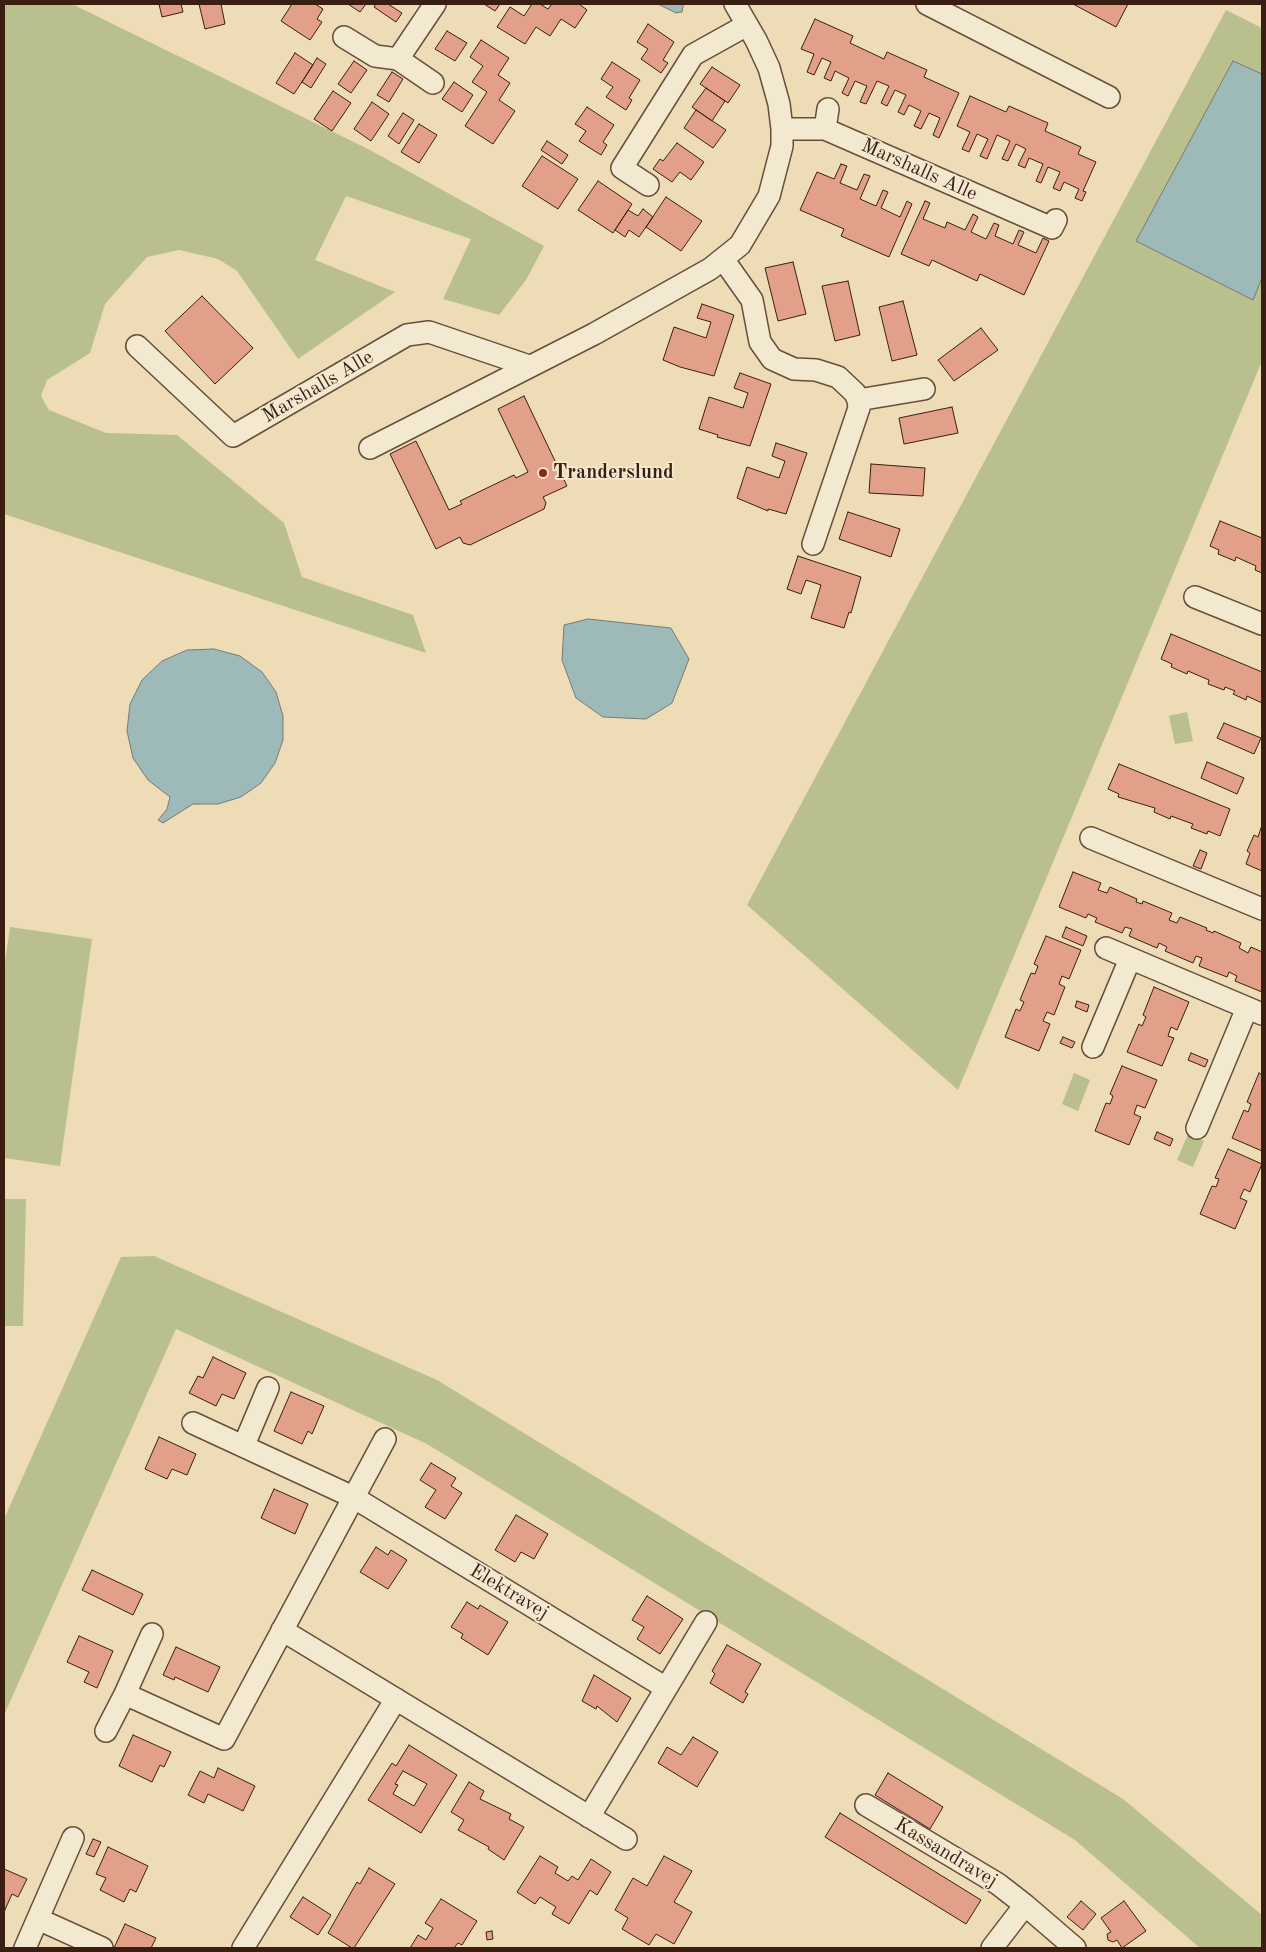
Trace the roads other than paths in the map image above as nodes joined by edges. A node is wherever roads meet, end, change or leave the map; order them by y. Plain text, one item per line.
1 (435, 4) edge
2 (735, 4) edge
3 (911, 4) edge
4 (919, 4) edge
5 (927, 4) edge
6 (747, 25) junction
7 (344, 37) dead end
8 (398, 59) junction
9 (433, 83) dead end
10 (1109, 97) dead end
11 (782, 129) junction
12 (648, 185) dead end
13 (1054, 224) dead end
14 (723, 258) junction
15 (137, 346) dead end
16 (529, 366) junction
17 (924, 389) dead end
18 (858, 400) junction
19 (370, 448) dead end
20 (813, 544) dead end
21 (1195, 597) dead end
22 (1262, 624) edge
23 (1092, 838) dead end
24 (1262, 909) edge
25 (1106, 948) dead end
26 (1130, 959) junction
27 (1255, 1011) edge
28 (1093, 1047) dead end
29 (1197, 1128) dead end
30 (268, 1388) dead end
31 (194, 1423) dead end
32 (385, 1439) dead end
33 (244, 1445) junction
34 (353, 1497) junction
35 (706, 1622) dead end
36 (282, 1630) junction
37 (152, 1634) dead end
38 (666, 1688) junction
39 (125, 1694) junction
40 (396, 1700) junction
41 (106, 1732) dead end
42 (866, 1804) dead end
43 (589, 1817) junction
44 (73, 1838) dead end
45 (626, 1839) dead end
46 (1025, 1905) junction
47 (38, 1919) junction
48 (24, 1948) edge
49 (102, 1948) edge
50 (243, 1948) edge
51 (992, 1948) edge
52 (1075, 1948) edge

1 - 8 street
2 - 6 street
3 - 4 street
5 - 10 street
6 - 11 street
6 - 12 street
7 - 8 street
8 - 9 street
11 - 13 street, Marshalls Alle
11 - 14 street
14 - 16 street
14 - 18 street
15 - 16 street, Marshalls Alle
16 - 19 street
17 - 18 street
18 - 20 street
21 - 22 street
23 - 24 street
25 - 26 street
26 - 27 street
26 - 28 street
27 - 29 street
30 - 33 street
31 - 33 street, Elektravej
32 - 34 street
33 - 34 street, Elektravej
34 - 36 street
34 - 38 street, Elektravej
35 - 38 street
36 - 39 street
36 - 40 street
37 - 39 street
38 - 43 street
39 - 41 street
40 - 43 street
40 - 50 street
42 - 46 street, Kassandravej
43 - 45 street
44 - 47 street
46 - 51 street
46 - 52 street, Kassandravej
47 - 48 street
47 - 49 street

